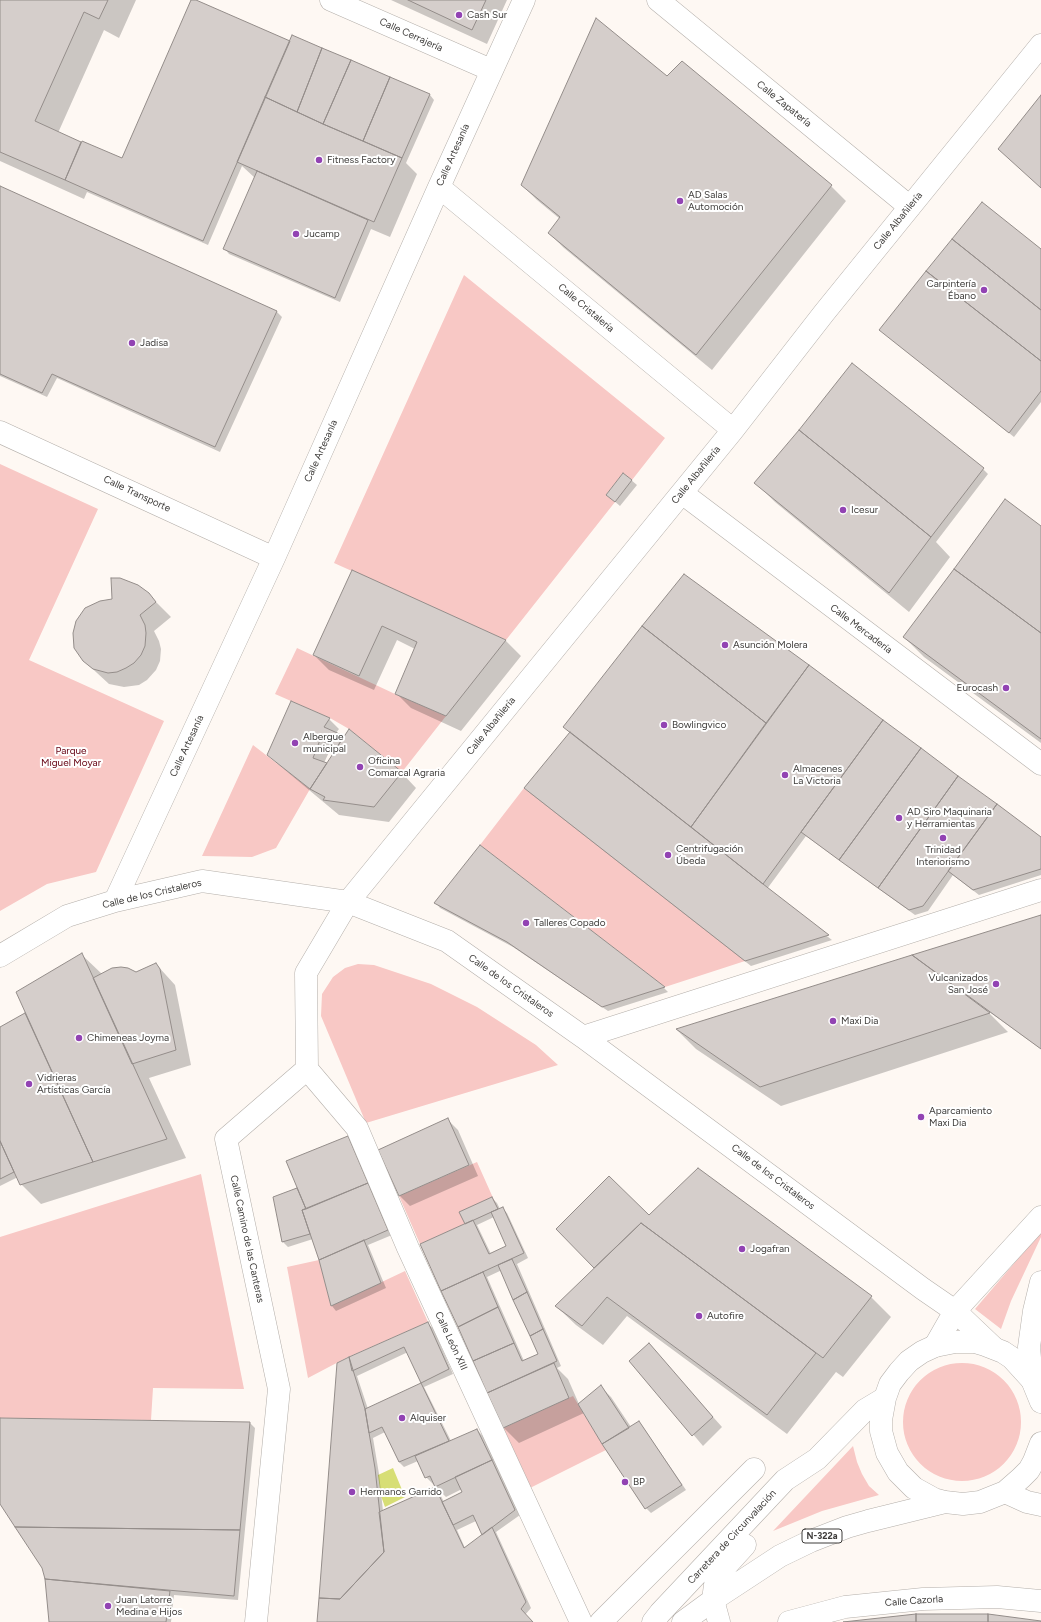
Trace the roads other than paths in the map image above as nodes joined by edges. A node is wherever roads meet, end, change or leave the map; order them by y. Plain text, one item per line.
1 (331, 0) edge
2 (524, 0) edge
3 (658, 0) edge
4 (1041, 45) edge
5 (491, 70) junction
6 (439, 186) junction
7 (910, 207) junction
8 (733, 430) junction
9 (0, 432) edge
10 (682, 493) junction
11 (274, 558) junction
12 (1041, 764) edge
13 (1041, 890) edge
14 (115, 901) junction
15 (348, 902) junction
16 (0, 956) edge
17 (583, 1037) junction
18 (308, 1069) junction
19 (1041, 1216) edge
20 (1041, 1282) edge
21 (955, 1310) junction
22 (935, 1346) junction
23 (994, 1348) junction
24 (1032, 1380) junction
25 (885, 1398) junction
26 (1041, 1402) edge
27 (1041, 1443) edge
28 (817, 1459) junction
29 (754, 1469) dead end
30 (1005, 1492) junction
31 (945, 1502) junction
32 (1041, 1504) edge
33 (713, 1600) junction
34 (1041, 1601) edge
35 (256, 1622) edge
36 (581, 1622) edge
37 (601, 1622) edge
38 (653, 1622) edge
39 (683, 1622) edge
40 (719, 1622) edge
41 (789, 1622) edge

1 - 5 street, Calle Cerrajería
2 - 5 street, Calle Artesanía
3 - 7 street, Calle Zapatería
4 - 7 street, Calle Albañilería
5 - 6 street, Calle Artesanía
6 - 8 street, Calle Cristalería
6 - 11 street, Calle Artesanía
7 - 8 street, Calle Albañilería
8 - 10 street, Calle Albañilería
9 - 11 street, Calle Transporte
10 - 12 street, Calle Mercadería
10 - 15 street, Calle Albañilería
11 - 14 street, Calle Artesanía
13 - 17 street
14 - 15 street, Calle de los Cristaleros
14 - 16 street, Calle de los Cristaleros
15 - 17 street, Calle de los Cristaleros
15 - 18 street
17 - 21 street, Calle de los Cristaleros
18 - 35 street, Calle Camino de las Canteras
18 - 36 street, Calle León XIII
19 - 21 street
20 - 24 street
21 - 22 street
21 - 23 street, Calle de los Cristaleros
22 - 23 street, N-322a
22 - 25 street, N-322a
23 - 24 street, N-322a
24 - 26 street, N-322a
25 - 28 street, Carretera de Circunvalación
25 - 31 street, N-322a
27 - 30 street, N-322a
28 - 33 street, Carretera de Circunvalación
28 - 38 street, Carretera de Circunvalación
29 - 37 street
30 - 31 street, N-322a
30 - 32 street
31 - 33 street, N-322a
33 - 39 street, N-322a
33 - 40 street
34 - 41 street, Calle Cazorla

